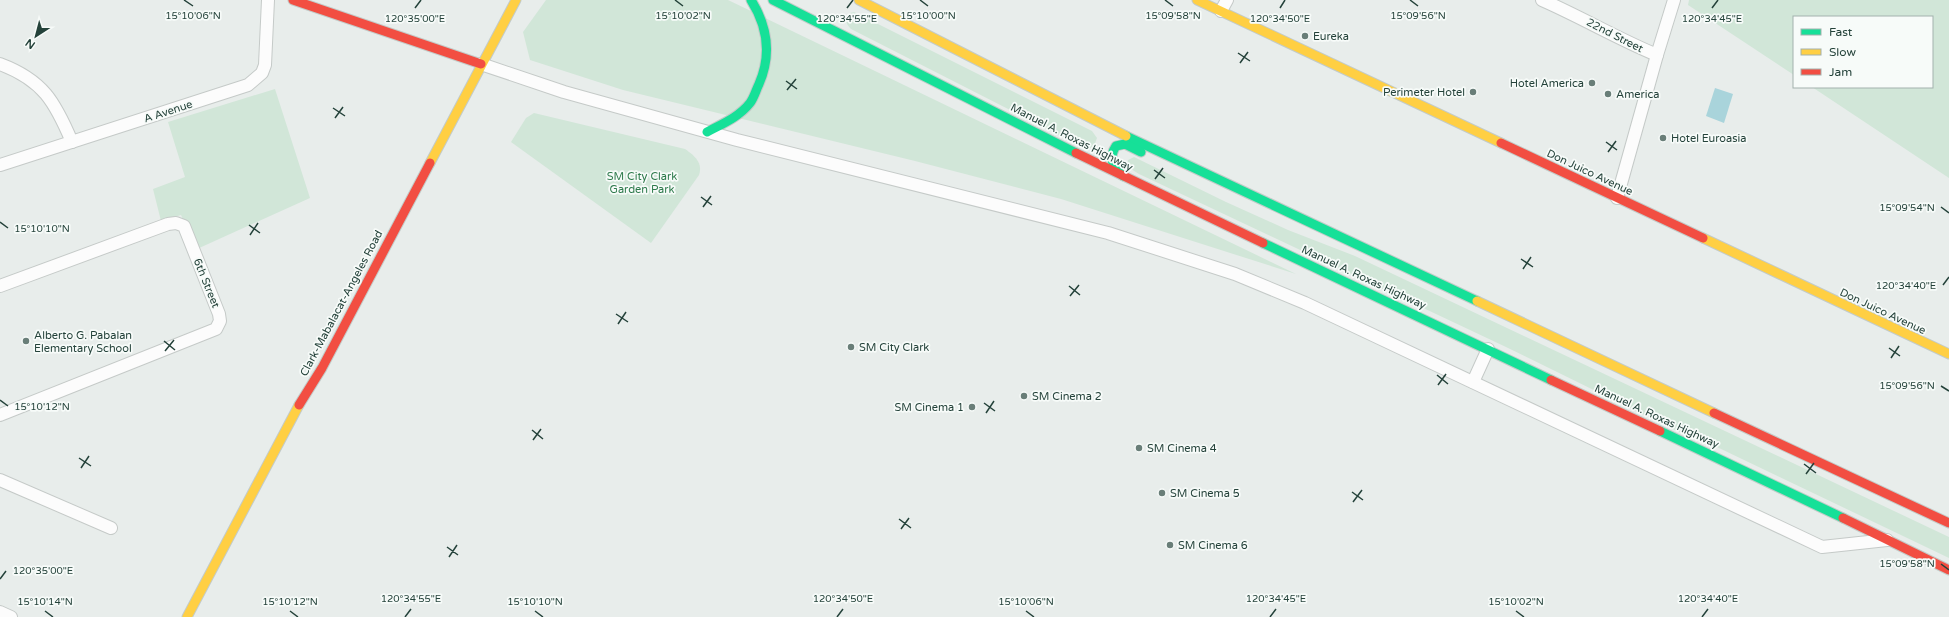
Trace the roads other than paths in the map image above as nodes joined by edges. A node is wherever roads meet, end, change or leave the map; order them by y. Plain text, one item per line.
1 (268, 0) edge
2 (293, 0) edge
3 (516, 0) edge
4 (751, 0) edge
5 (773, 0) edge
6 (859, 0) edge
7 (1197, 0) edge
8 (1227, 0) edge
9 (1542, 0) edge
10 (1674, 0) edge
11 (1221, 11) junction
12 (1657, 55) junction
13 (0, 64) edge
14 (481, 64) junction
15 (707, 132) junction
16 (72, 142) junction
17 (0, 165) edge
18 (1124, 176) junction
19 (1617, 198) junction
20 (1303, 220) junction
21 (0, 286) edge
22 (1488, 349) junction
23 (1949, 354) edge
24 (1473, 382) junction
25 (0, 414) edge
26 (0, 480) edge
27 (1949, 523) edge
28 (111, 528) dead end
29 (1890, 540) junction
30 (1949, 570) edge
31 (0, 612) edge
32 (11, 617) edge
33 (187, 617) edge

1 - 16 street, A Avenue
2 - 14 main road
3 - 14 main road, Clark-Mabalacat-Angeles Road
4 - 15 main road
5 - 18 main road, Manuel A. Roxas Highway
6 - 20 main road
7 - 11 main road, Don Juico Avenue
8 - 11 street
9 - 12 street, 22nd Street
10 - 12 street, 22nd Street
11 - 19 main road, Don Juico Avenue
12 - 19 street
13 - 16 street
14 - 15 street
14 - 33 main road, Clark-Mabalacat-Angeles Road
15 - 24 street
16 - 17 street, A Avenue
18 - 20 main road
18 - 22 main road, Manuel A. Roxas Highway
19 - 23 main road, Don Juico Avenue
20 - 27 main road
21 - 25 street, 6th Street
22 - 24 street
22 - 29 main road, Manuel A. Roxas Highway
24 - 29 street
26 - 28 street
29 - 30 main road, Manuel A. Roxas Highway
31 - 32 street

